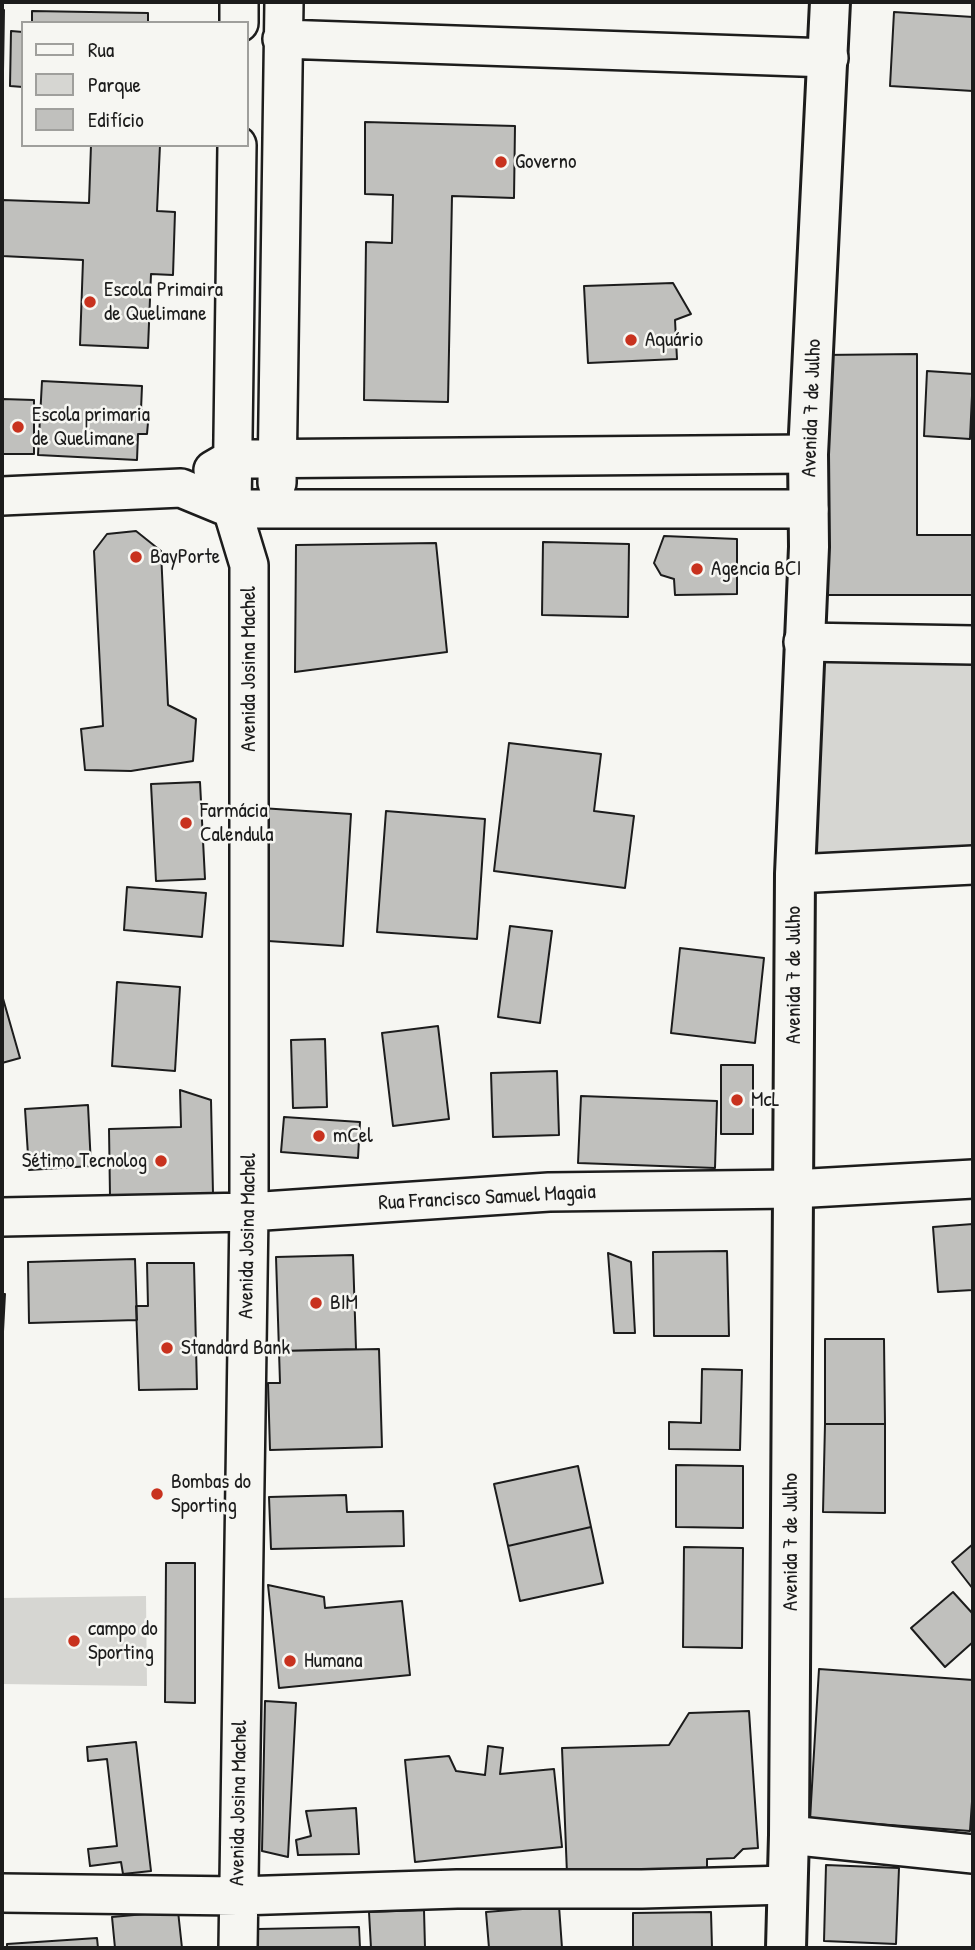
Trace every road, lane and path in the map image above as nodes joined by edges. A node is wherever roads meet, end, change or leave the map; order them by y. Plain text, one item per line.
1 (239, 2) edge
2 (284, 2) edge
3 (830, 2) edge
4 (239, 21) edge
5 (282, 40) junction
6 (829, 58) junction
7 (237, 147) edge
8 (808, 454) junction
9 (277, 459) junction
10 (233, 460) junction
11 (181, 488) junction
12 (2, 496) edge
13 (276, 508) junction
14 (232, 509) junction
15 (808, 509) junction
16 (249, 565) junction
17 (803, 642) junction
18 (973, 645) edge
19 (973, 865) edge
20 (795, 874) junction
21 (973, 1179) edge
22 (793, 1189) junction
23 (249, 1212) junction
24 (2, 1217) edge
25 (789, 1835) junction
26 (973, 1853) edge
27 (787, 1885) junction
28 (2, 1893) edge
29 (238, 1895) junction
30 (238, 1948) edge
31 (786, 1948) edge

1 - 4 street
2 - 5 street, Avenida Josina Machel
3 - 6 main road, Avenida 7 de Julho
5 - 6 street
5 - 9 street, Avenida Josina Machel
6 - 8 main road, Avenida 7 de Julho
7 - 10 street, Avenida Josina Machel
8 - 9 street
8 - 15 main road, Avenida 7 de Julho
9 - 10 street
9 - 13 street, Avenida Josina Machel
10 - 11 street
10 - 14 street, Avenida Josina Machel
11 - 12 street
11 - 14 street
13 - 14 street
13 - 15 street
13 - 16 street, Avenida Josina Machel
14 - 16 street, Avenida Josina Machel
15 - 17 main road, Avenida 7 de Julho
16 - 23 street, Avenida Josina Machel
17 - 18 street
17 - 20 main road, Avenida 7 de Julho
19 - 20 street
20 - 22 main road, Avenida 7 de Julho
21 - 22 street, Rua Francisco Samuel Magaia
22 - 23 street, Rua Francisco Samuel Magaia
22 - 25 main road, Avenida 7 de Julho
23 - 24 street, Rua Francisco Samuel Magaia
23 - 29 street, Avenida Josina Machel
25 - 26 street
25 - 27 main road, Avenida 7 de Julho
27 - 29 street
27 - 31 main road, Avenida 7 de Julho
28 - 29 street
29 - 30 street, Avenida Josina Machel

